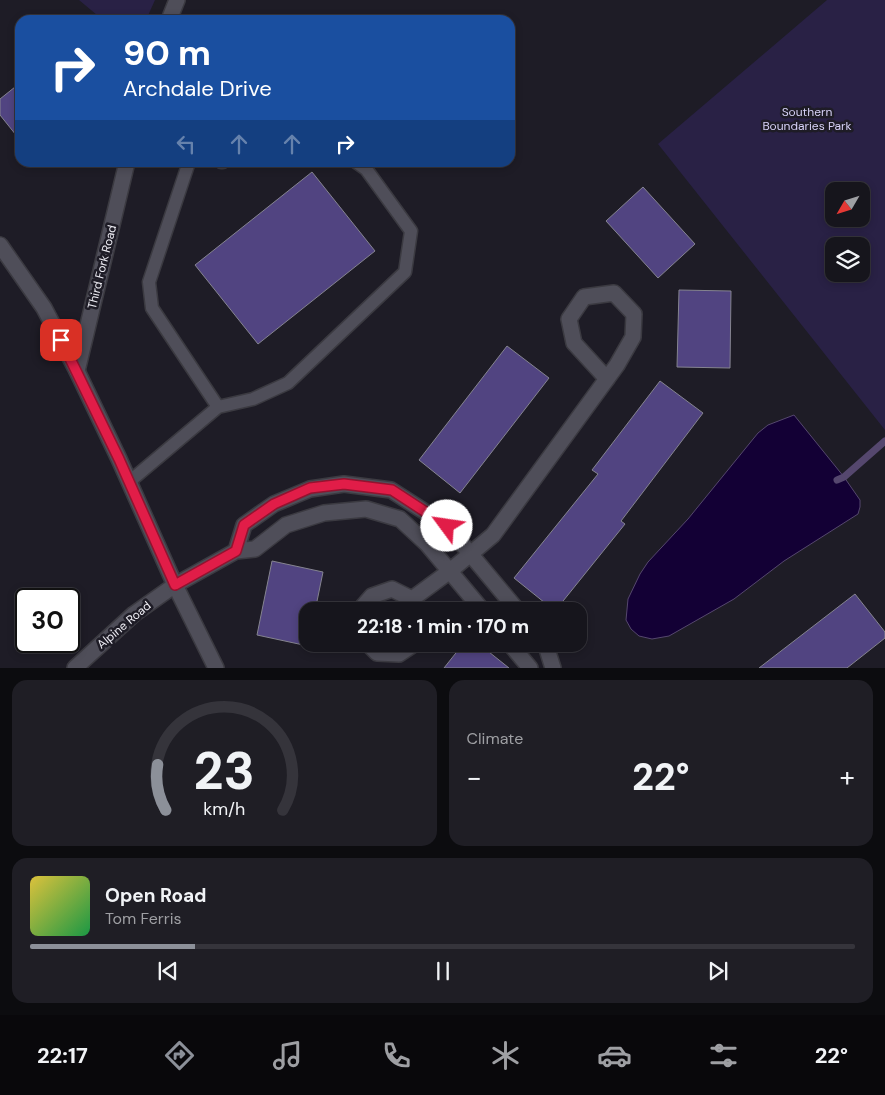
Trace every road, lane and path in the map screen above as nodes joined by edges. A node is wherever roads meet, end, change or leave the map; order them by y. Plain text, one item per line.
1 (177, 0) edge
2 (171, 15) edge
3 (126, 167) edge
4 (187, 167) edge
5 (363, 167) edge
6 (0, 245) edge
7 (77, 370) junction
8 (607, 379) junction
9 (218, 407) junction
10 (129, 482) junction
11 (236, 551) junction
12 (471, 554) junction
13 (450, 571) junction
14 (175, 585) junction
15 (367, 602) edge
16 (411, 602) edge
17 (418, 602) edge
18 (476, 602) edge
19 (511, 602) edge
20 (376, 652) edge
21 (402, 652) edge
22 (517, 652) edge
23 (548, 652) edge
24 (75, 668) edge
25 (216, 668) edge
26 (530, 668) edge
27 (553, 668) edge

1 - 2 street
3 - 7 street, Third Fork Road
4 - 9 lane
5 - 9 lane
6 - 7 street
7 - 10 street
8 - 8 street
8 - 12 street
9 - 10 lane
10 - 14 street
11 - 12 street
11 - 13 street, Alpine Road
11 - 14 street, Alpine Road
12 - 13 street
12 - 19 street
13 - 17 street
13 - 18 street, Alpine Road
14 - 24 street, Alpine Road
14 - 25 street
15 - 16 street
20 - 21 street
22 - 26 street
23 - 27 street

